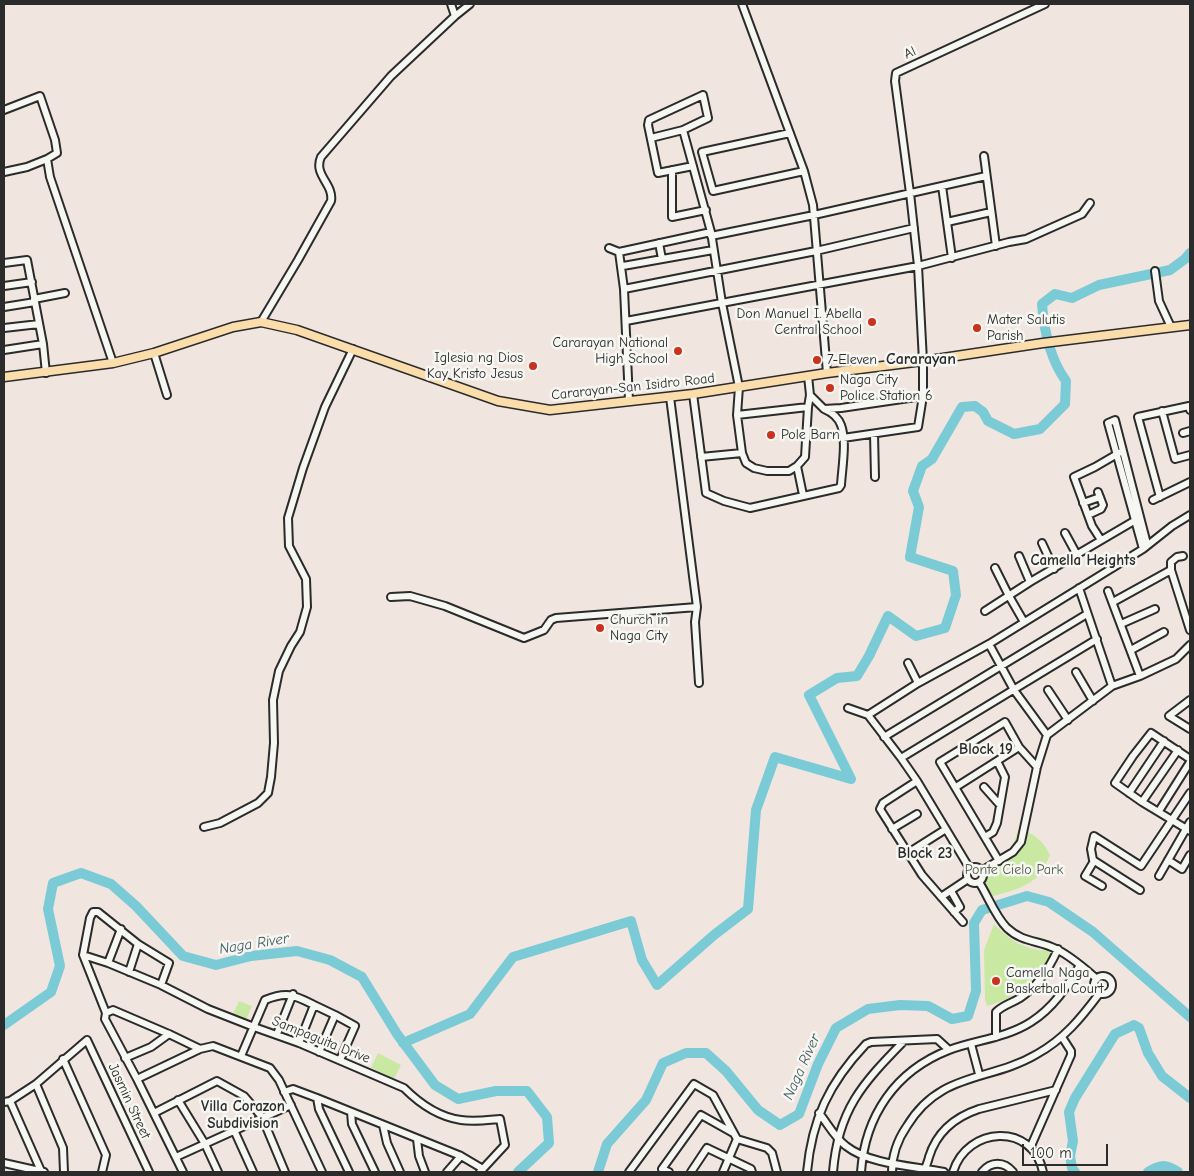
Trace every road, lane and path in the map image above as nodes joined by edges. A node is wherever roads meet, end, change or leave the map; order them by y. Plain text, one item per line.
1 (451, 4) edge
2 (470, 4) edge
3 (742, 4) edge
4 (1045, 4) edge
5 (455, 16) junction
6 (4, 110) edge
7 (682, 130) junction
8 (790, 133) junction
9 (651, 138) junction
10 (984, 156) dead end
11 (47, 159) junction
12 (693, 166) junction
13 (672, 170) junction
14 (804, 171) junction
15 (4, 172) edge
16 (986, 176) junction
17 (942, 186) junction
18 (910, 193) junction
19 (1090, 203) dead end
20 (706, 210) junction
21 (991, 212) junction
22 (814, 216) junction
23 (947, 222) junction
24 (914, 228) junction
25 (711, 234) junction
26 (659, 243) junction
27 (996, 246) junction
28 (609, 248) dead end
29 (713, 250) junction
30 (816, 251) junction
31 (620, 252) junction
32 (952, 258) junction
33 (662, 260) junction
34 (4, 263) edge
35 (622, 266) junction
36 (918, 266) junction
37 (716, 270) junction
38 (1155, 271) dead end
39 (32, 282) junction
40 (820, 285) junction
41 (4, 286) edge
42 (624, 289) junction
43 (65, 293) dead end
44 (34, 301) junction
45 (722, 303) junction
46 (4, 307) edge
47 (626, 321) junction
48 (261, 322) junction
49 (39, 324) junction
50 (1190, 325) edge
51 (1171, 327) junction
52 (4, 328) edge
53 (44, 344) junction
54 (353, 349) junction
55 (4, 350) edge
56 (154, 353) junction
57 (923, 361) junction
58 (113, 363) junction
59 (46, 373) junction
60 (827, 373) junction
61 (808, 376) junction
62 (4, 377) edge
63 (739, 387) junction
64 (693, 394) junction
65 (167, 395) dead end
66 (810, 396) junction
67 (923, 396) junction
68 (670, 397) junction
69 (629, 401) junction
70 (808, 408) junction
71 (824, 409) junction
72 (1190, 410) edge
73 (1162, 411) junction
74 (737, 415) junction
75 (874, 434) junction
76 (843, 438) junction
77 (742, 453) junction
78 (1190, 455) edge
79 (700, 456) junction
80 (797, 466) junction
81 (875, 477) dead end
82 (1190, 482) edge
83 (803, 495) junction
84 (1160, 497) junction
85 (1153, 500) dead end
86 (1083, 503) junction
87 (1088, 515) junction
88 (1190, 515) edge
89 (1137, 520) junction
90 (1065, 533) dead end
91 (1101, 540) junction
92 (1042, 543) dead end
93 (1145, 547) junction
94 (1076, 555) junction
95 (1019, 556) dead end
96 (1184, 556) dead end
97 (995, 568) dead end
98 (1054, 569) junction
99 (1172, 570) junction
100 (1030, 582) junction
101 (1079, 588) junction
102 (1108, 591) dead end
103 (1009, 596) junction
104 (391, 597) dead end
105 (1112, 602) junction
106 (696, 607) junction
107 (1155, 609) dead end
108 (985, 611) dead end
109 (1087, 614) junction
110 (1024, 622) junction
111 (1121, 624) junction
112 (1190, 630) edge
113 (1164, 632) dead end
114 (1097, 640) junction
115 (989, 644) junction
116 (1190, 645) edge
117 (1131, 650) junction
118 (908, 663) dead end
119 (1002, 666) junction
120 (1076, 672) dead end
121 (1140, 676) junction
122 (699, 683) dead end
123 (918, 683) junction
124 (1112, 686) junction
125 (1014, 690) junction
126 (1048, 690) dead end
127 (1093, 700) junction
128 (1190, 700) edge
129 (848, 708) dead end
130 (868, 715) junction
131 (1068, 720) junction
132 (1190, 729) edge
133 (1046, 736) junction
134 (884, 737) junction
135 (1164, 741) junction
136 (1020, 747) junction
137 (1178, 750) junction
138 (901, 758) junction
139 (997, 761) junction
140 (1190, 761) edge
141 (1037, 767) junction
142 (917, 781) junction
143 (956, 787) junction
144 (984, 787) dead end
145 (1130, 793) junction
146 (1190, 793) edge
147 (1142, 802) junction
148 (1000, 805) junction
149 (1159, 811) junction
150 (917, 814) dead end
151 (1171, 820) junction
152 (204, 827) dead end
153 (1189, 827) edge
154 (892, 829) junction
155 (946, 829) junction
156 (985, 837) junction
157 (908, 853) junction
158 (1190, 855) edge
159 (1168, 860) junction
160 (1000, 861) junction
161 (1094, 861) junction
162 (970, 869) junction
163 (981, 871) junction
164 (1159, 876) dead end
165 (968, 879) junction
166 (979, 882) junction
167 (1102, 886) dead end
168 (1140, 890) dead end
169 (951, 891) junction
170 (941, 897) junction
171 (954, 912) junction
172 (963, 922) dead end
173 (120, 930) junction
174 (138, 944) junction
175 (1058, 949) junction
176 (83, 954) junction
177 (108, 963) junction
178 (1080, 965) junction
179 (129, 972) junction
180 (1097, 979) junction
181 (161, 985) junction
182 (293, 994) junction
183 (1099, 994) junction
184 (314, 1004) junction
185 (106, 1013) junction
186 (335, 1014) junction
187 (254, 1028) junction
188 (169, 1034) junction
189 (277, 1034) junction
190 (996, 1037) junction
191 (1062, 1038) junction
192 (904, 1041) junction
193 (299, 1043) junction
194 (970, 1044) junction
195 (200, 1049) junction
196 (949, 1050) junction
197 (319, 1052) junction
198 (241, 1056) junction
199 (126, 1058) junction
200 (63, 1059) junction
201 (340, 1060) junction
202 (979, 1074) junction
203 (137, 1079) junction
204 (36, 1084) junction
205 (1056, 1090) junction
206 (284, 1092) junction
207 (317, 1098) junction
208 (178, 1100) junction
209 (7, 1102) edge
210 (291, 1105) junction
211 (351, 1112) junction
212 (154, 1113) junction
213 (819, 1113) junction
214 (262, 1117) junction
215 (383, 1125) junction
216 (234, 1130) junction
217 (736, 1136) junction
218 (417, 1139) junction
219 (838, 1139) junction
220 (205, 1144) junction
221 (1031, 1146) junction
222 (461, 1156) junction
223 (862, 1156) junction
224 (176, 1157) junction
225 (729, 1158) junction
226 (4, 1163) edge
227 (892, 1163) junction
228 (146, 1170) edge
229 (925, 1170) edge
230 (482, 1171) edge
231 (43, 1172) edge
232 (64, 1172) edge
233 (102, 1172) edge
234 (183, 1172) edge
235 (218, 1172) edge
236 (253, 1172) edge
237 (285, 1172) edge
238 (322, 1172) edge
239 (349, 1172) edge
240 (375, 1172) edge
241 (400, 1172) edge
242 (425, 1172) edge
243 (447, 1172) edge
244 (629, 1172) edge
245 (669, 1172) edge
246 (691, 1172) edge
247 (723, 1172) edge
248 (752, 1172) edge
249 (777, 1172) edge
250 (808, 1172) edge
251 (833, 1172) edge
252 (860, 1172) edge
253 (892, 1172) edge
254 (944, 1172) edge
255 (953, 1172) edge
256 (982, 1172) edge
257 (1013, 1172) edge
258 (1043, 1172) edge

1 - 5 street
2 - 5 street
3 - 8 street
4 - 18 street, Al
5 - 48 street
6 - 11 street
7 - 9 street
7 - 9 street
7 - 12 street
8 - 14 street
8 - 14 street
9 - 13 street
10 - 16 street
11 - 15 street
11 - 58 street
12 - 13 street
12 - 20 street
13 - 20 street
14 - 22 street
16 - 17 street
16 - 21 street
17 - 18 street
17 - 23 street
18 - 22 street
18 - 24 street
19 - 27 street
20 - 25 street
21 - 23 street
21 - 27 street
22 - 25 street
22 - 30 street
23 - 32 street
24 - 30 street
24 - 36 street
25 - 26 street
25 - 29 street
26 - 31 street
26 - 33 street
27 - 32 street
28 - 31 street
29 - 33 street
29 - 37 street
30 - 37 street
30 - 40 street
31 - 35 street
32 - 36 street
33 - 35 street
34 - 39 street
35 - 42 street
36 - 40 street
36 - 57 street
37 - 42 street
37 - 45 street
38 - 51 street
39 - 41 street
39 - 44 street
40 - 45 street
40 - 60 street
42 - 47 street
43 - 44 street
44 - 46 street
44 - 49 street
45 - 47 street
45 - 63 street
47 - 69 street
48 - 54 main road, Cararayan-San Isidro Road
48 - 56 main road, Cararayan-San Isidro Road
49 - 52 street
49 - 53 street
50 - 51 main road, Cararayan-San Isidro Road
51 - 57 main road, Cararayan-San Isidro Road
53 - 55 street
53 - 59 street
54 - 69 main road, Cararayan-San Isidro Road
54 - 152 street
56 - 58 main road, Cararayan-San Isidro Road
56 - 65 street
57 - 60 main road, Cararayan-San Isidro Road
57 - 67 street
58 - 59 main road, Cararayan-San Isidro Road
59 - 62 main road, Cararayan-San Isidro Road
60 - 61 main road, Cararayan-San Isidro Road
61 - 63 main road, Cararayan-San Isidro Road
61 - 66 street
63 - 64 main road, Cararayan-San Isidro Road
63 - 74 street
64 - 68 main road, Cararayan-San Isidro Road
64 - 79 street
66 - 70 street
66 - 71 street
67 - 71 street
67 - 75 street
68 - 69 main road, Cararayan-San Isidro Road
68 - 106 street
70 - 74 street
70 - 80 street
71 - 76 street
72 - 73 street
73 - 78 street
73 - 84 street
74 - 77 street
75 - 76 street
75 - 81 street
76 - 83 street
77 - 79 street
77 - 80 street
79 - 83 street
80 - 83 street
82 - 84 street
84 - 85 street
86 - 87 street
86 - 87 street
86 - 89 street
87 - 91 street
88 - 93 street
89 - 91 street
89 - 93 street
90 - 94 street
91 - 94 street
92 - 98 street
93 - 101 street
94 - 98 street
95 - 100 street
96 - 99 street
97 - 103 street
98 - 100 street
99 - 105 street
99 - 112 street
100 - 103 street
101 - 109 street
101 - 110 street
102 - 105 street
103 - 108 street
103 - 110 street
104 - 106 street
105 - 111 street
106 - 122 street
107 - 111 street
109 - 114 street
109 - 119 street
110 - 115 street
111 - 117 street
113 - 117 street
114 - 124 street
114 - 125 street
115 - 119 street
115 - 123 street
116 - 121 street
117 - 121 street
118 - 123 street
119 - 125 street
119 - 134 street
120 - 127 street
121 - 124 street
123 - 130 street
124 - 127 street
125 - 133 street
125 - 138 street
126 - 131 street
127 - 131 street
128 - 132 street
129 - 130 street
130 - 134 street
131 - 133 street
133 - 141 street
134 - 138 street
135 - 137 street
135 - 145 street
135 - 145 street
136 - 139 street
136 - 141 street
136 - 143 street
137 - 140 street
137 - 147 street
138 - 142 street
139 - 143 street
139 - 148 street
140 - 149 street
141 - 160 street
142 - 154 street
142 - 155 street
143 - 156 street
144 - 148 street
145 - 147 street
146 - 151 street
147 - 149 street
148 - 156 street
149 - 151 street
150 - 154 street
151 - 153 street
151 - 161 street
153 - 159 street
154 - 157 street
155 - 157 street
155 - 162 street
156 - 160 street
157 - 170 street
158 - 159 street
159 - 164 street
160 - 163 street
161 - 167 street
161 - 168 street
162 - 163 street
162 - 165 street
163 - 166 street
165 - 166 street
165 - 169 street
166 - 175 street
169 - 170 street
169 - 171 street
170 - 171 street
171 - 172 street
173 - 174 street
173 - 176 street
173 - 177 street
174 - 179 street
174 - 181 street
175 - 178 street
175 - 190 street
176 - 177 street, Sampaguita Drive
176 - 185 street
177 - 179 street, Sampaguita Drive
178 - 180 street
178 - 190 street
179 - 181 street, Sampaguita Drive
180 - 183 street
180 - 183 street
181 - 187 street, Sampaguita Drive
182 - 184 street
182 - 187 street
182 - 189 street
183 - 191 street
184 - 186 street
184 - 193 street
185 - 188 street
185 - 199 street
186 - 197 street
186 - 201 street
187 - 189 street, Sampaguita Drive
187 - 198 street
188 - 195 street
188 - 199 street
189 - 193 street, Sampaguita Drive
190 - 194 street
191 - 202 street
191 - 205 street
192 - 196 street
192 - 213 street
192 - 219 street
193 - 197 street, Sampaguita Drive
194 - 196 street
194 - 202 street
195 - 198 street
195 - 203 street
196 - 223 street
197 - 201 street, Sampaguita Drive
198 - 206 street
199 - 203 street
200 - 204 street
200 - 228 street, Jasmin Street
200 - 233 street
201 - 230 street, Sampaguita Drive
202 - 227 street
203 - 212 street
204 - 209 street
204 - 232 street
205 - 221 street
205 - 229 street
206 - 207 street
206 - 210 street
207 - 211 street
207 - 239 street
208 - 212 street
208 - 214 street
208 - 220 street
209 - 231 street
210 - 214 street
210 - 238 street
211 - 215 street
211 - 240 street
212 - 224 street
213 - 219 street
213 - 250 street
214 - 216 street
214 - 237 street
215 - 218 street
215 - 241 street
216 - 220 street
216 - 236 street
217 - 225 street
217 - 244 street
217 - 245 street
217 - 249 street
218 - 222 street
218 - 242 street
219 - 223 street
219 - 251 street
220 - 224 street
220 - 235 street
221 - 255 street
221 - 258 street
222 - 230 street
222 - 243 street
223 - 227 street
223 - 252 street
224 - 234 street
225 - 246 street
225 - 247 street
225 - 248 street
226 - 231 street
227 - 229 street
227 - 253 street
229 - 254 street
256 - 257 street

